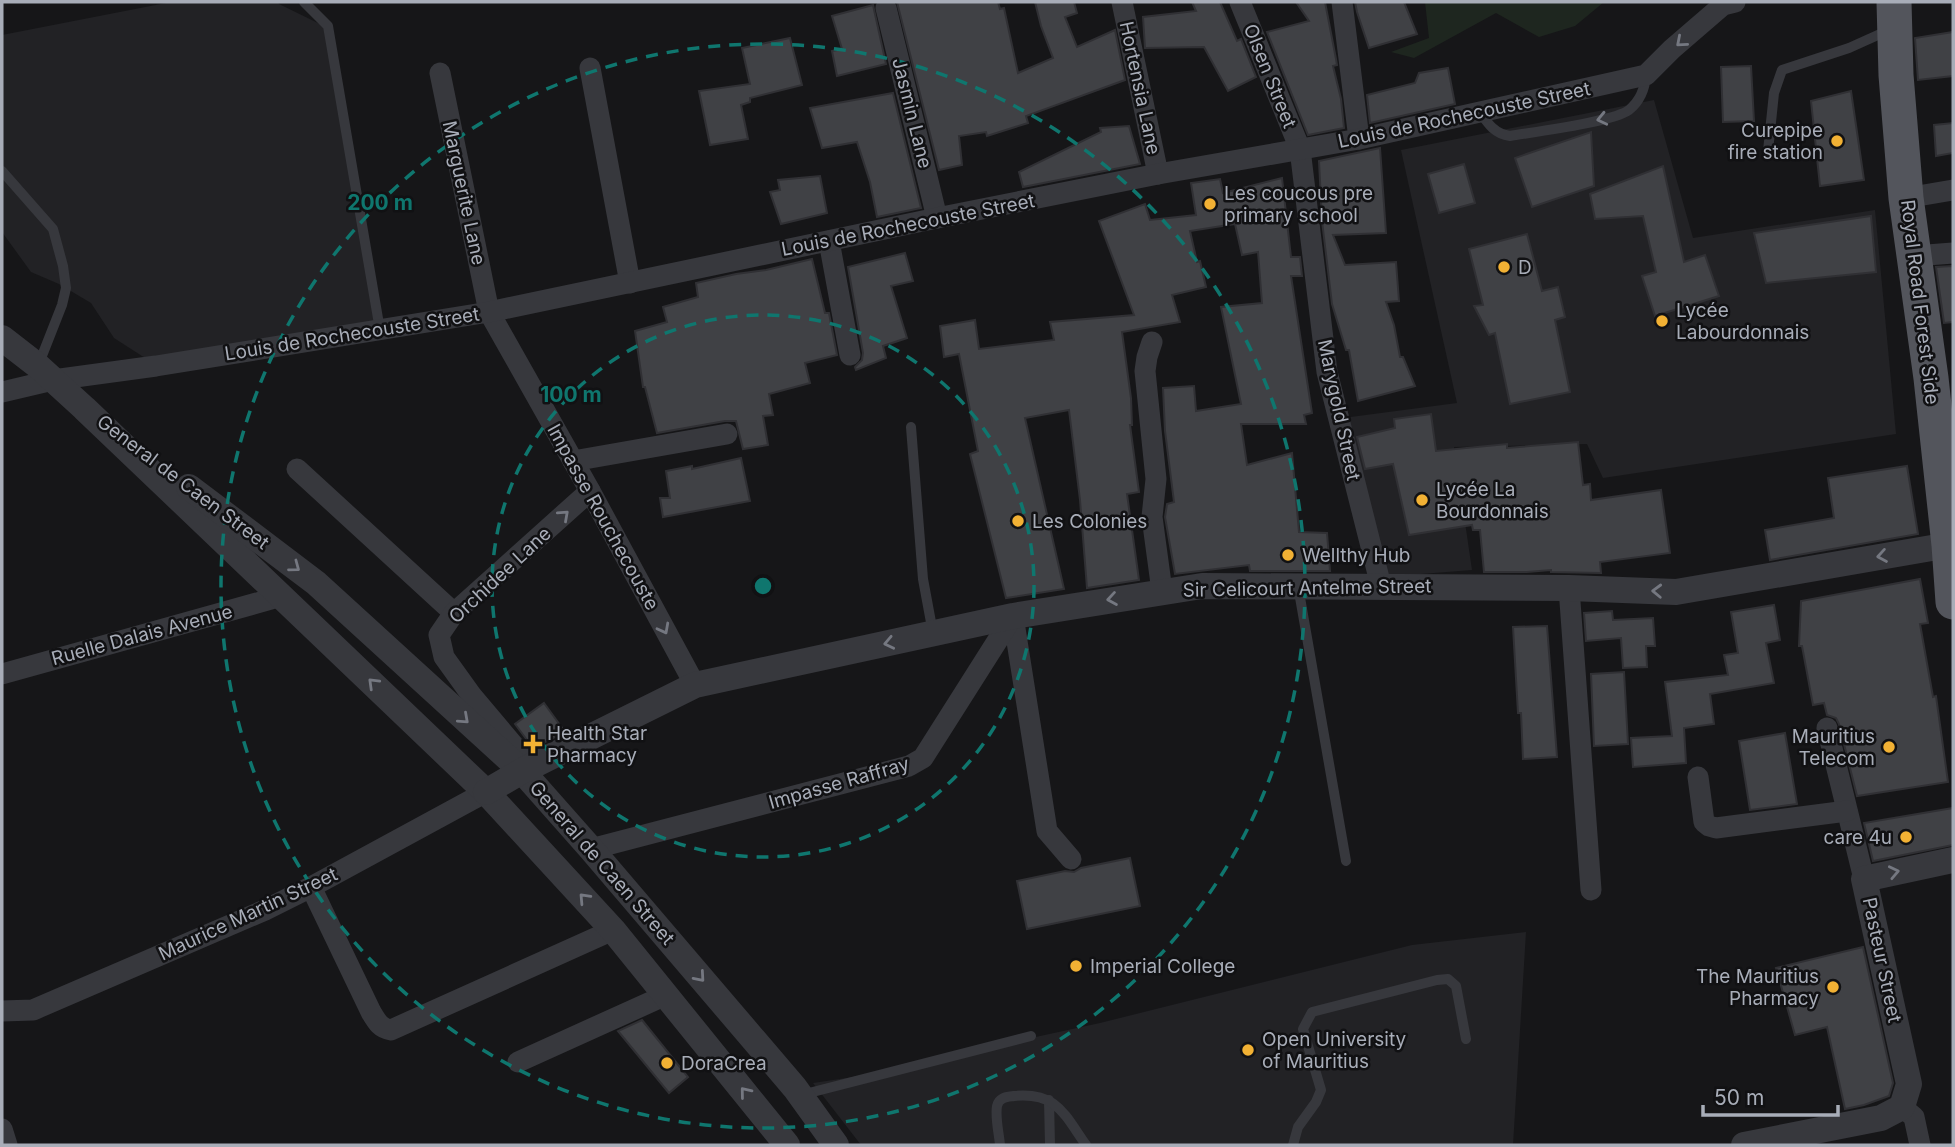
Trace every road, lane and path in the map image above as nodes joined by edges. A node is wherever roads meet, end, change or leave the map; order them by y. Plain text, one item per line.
1 (304, 2) edge
2 (1122, 2) edge
3 (1240, 2) edge
4 (1342, 2) edge
5 (1735, 2) edge
6 (887, 8) dead end
7 (1894, 15) edge
8 (590, 68) dead end
9 (440, 73) dead end
10 (1646, 75) junction
11 (1480, 112) junction
12 (1359, 139) junction
13 (1300, 149) junction
14 (1768, 151) dead end
15 (2, 171) edge
16 (1158, 174) junction
17 (1953, 190) edge
18 (1906, 198) junction
19 (937, 218) junction
20 (829, 241) junction
21 (1953, 253) edge
22 (1914, 256) junction
23 (630, 283) junction
24 (489, 312) junction
25 (380, 330) junction
26 (2, 338) edge
27 (1152, 342) dead end
28 (850, 355) dead end
29 (45, 373) junction
30 (2, 393) edge
31 (84, 408) junction
32 (911, 427) dead end
33 (727, 434) dead end
34 (573, 461) junction
35 (297, 469) dead end
36 (590, 491) junction
37 (1949, 545) junction
38 (1298, 586) junction
39 (1381, 586) junction
40 (1569, 588) junction
41 (1162, 591) junction
42 (282, 596) junction
43 (1953, 602) edge
44 (454, 613) junction
45 (1013, 616) junction
46 (933, 633) junction
47 (2, 674) edge
48 (695, 685) junction
49 (1827, 728) dead end
50 (527, 770) junction
51 (1698, 777) dead end
52 (486, 792) junction
53 (1847, 811) junction
54 (591, 849) junction
55 (1071, 859) dead end
56 (1953, 860) edge
57 (1346, 861) dead end
58 (1864, 879) junction
59 (311, 887) junction
60 (1591, 890) dead end
61 (613, 930) junction
62 (666, 995) junction
63 (2, 1011) edge
64 (1031, 1037) dead end
65 (1466, 1039) dead end
66 (518, 1062) dead end
67 (801, 1095) junction
68 (1049, 1100) junction
69 (1891, 1113) junction
70 (2, 1129) edge
71 (7, 1145) edge
72 (787, 1145) edge
73 (836, 1145) edge
74 (1000, 1145) edge
75 (1050, 1145) edge
76 (1086, 1145) edge
77 (1293, 1145) edge
78 (1744, 1145) edge
79 (1920, 1145) edge

1 - 25 lane
2 - 16 street, Hortensia Lane
3 - 13 street, Olsen Street
4 - 12 street
5 -> 10 street
6 - 19 street, Jasmin Lane
7 - 14 lane
7 - 18 main road, Royal Road Forest Side
8 - 23 street
9 - 24 street, Marguerite Lane
10 - 11 street, Louis de Rochecouste Street
10 -> 11 lane
11 - 12 street, Louis de Rochecouste Street
12 - 13 street, Louis de Rochecouste Street
13 - 16 street, Louis de Rochecouste Street
13 - 39 street, Marygold Street
15 - 29 lane
16 - 19 street, Louis de Rochecouste Street
17 - 18 street
18 - 22 main road, Royal Road Forest Side
19 - 20 street, Louis de Rochecouste Street
20 - 23 street, Louis de Rochecouste Street
20 - 28 street
21 - 22 street
22 - 37 main road, Royal Road Forest Side
23 - 24 street, Louis de Rochecouste Street
24 - 25 street, Louis de Rochecouste Street
24 - 34 street, Impasse Rouchecouste
25 - 29 street, Louis de Rochecouste Street
26 - 29 street
27 - 41 street
29 - 30 street, Louis de Rochecouste Street
29 - 31 street
31 - 42 street, General de Caen Street
31 -> 50 street, General de Caen Street
32 - 46 lane
33 - 34 street
34 - 36 street, Impasse Rouchecouste
35 - 44 street
44 -> 36 street, Orchidee Lane
36 -> 48 street, Impasse Rouchecouste
37 -> 40 street, Sir Celicourt Antelme Street
37 - 43 main road, Royal Road Forest Side
38 - 39 street, Sir Celicourt Antelme Street
38 - 41 street, Sir Celicourt Antelme Street
38 - 57 lane
39 - 40 street, Sir Celicourt Antelme Street
40 - 60 street
41 -> 45 street, Sir Celicourt Antelme Street
42 - 47 street, Ruelle Dalais Avenue
52 -> 42 street, General de Caen Street
44 - 50 street, Orchidee Lane
45 - 46 street, Sir Celicourt Antelme Street
45 - 54 street, Impasse Raffray
45 - 55 street
46 -> 48 street, Sir Celicourt Antelme Street
48 - 50 street, Sir Celicourt Antelme Street
49 - 53 street
50 - 52 street, Sir Celicourt Antelme Street
50 - 54 street, General de Caen Street
51 - 53 street
52 - 59 street, Maurice Martin Street
61 -> 52 street, General de Caen Street
53 - 58 street
54 -> 67 street, General de Caen Street
58 -> 56 street, Pasteur Street
58 - 69 street, Pasteur Street
59 - 61 street
59 - 63 street, Maurice Martin Street
61 - 62 street, General de Caen Street
62 - 66 street
72 -> 62 street, General de Caen Street
64 - 67 lane
65 - 77 lane
67 - 73 street, General de Caen Street
68 - 74 lane
68 - 75 lane
68 - 76 lane
69 - 78 street
69 - 79 street
70 - 71 street

